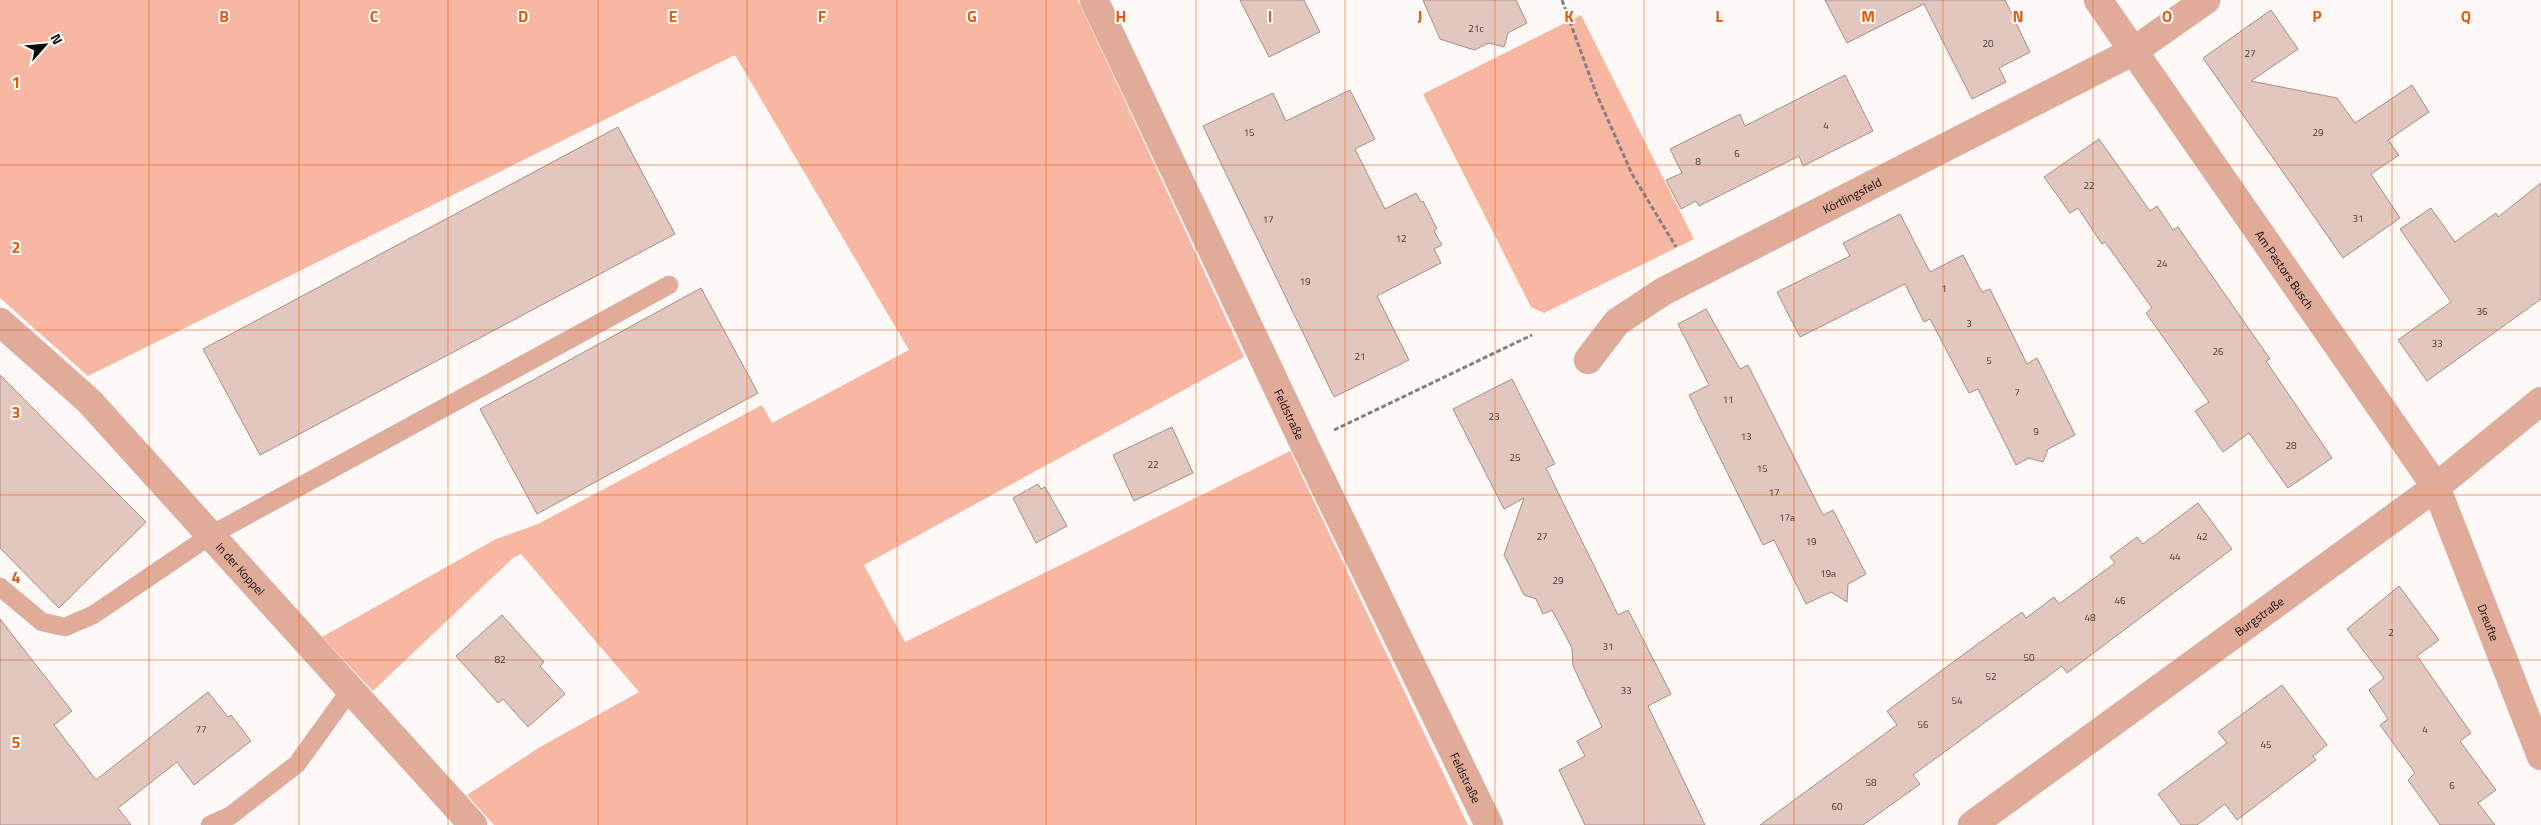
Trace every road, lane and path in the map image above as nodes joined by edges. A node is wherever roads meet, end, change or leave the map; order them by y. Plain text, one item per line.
1 (1094, 0) edge
2 (1562, 0) edge
3 (2098, 0) edge
4 (2206, 0) edge
5 (2132, 52) junction
6 (1693, 276) junction
7 (669, 285) dead end
8 (0, 322) edge
9 (1532, 335) dead end
10 (1588, 360) dead end
11 (2541, 401) edge
12 (1304, 444) junction
13 (2436, 487) junction
14 (211, 535) junction
15 (0, 587) edge
16 (351, 689) junction
17 (2541, 756) edge
18 (210, 825) edge
19 (474, 825) edge
20 (1489, 825) edge
21 (1972, 825) edge

1 - 12 street, Feldstraße
2 - 6 path
3 - 5 street, Am Pastors Busch
4 - 5 street
5 - 6 street, Körtlingsfeld
5 - 13 street, Am Pastors Busch
6 - 10 street, Körtlingsfeld
7 - 14 lane
8 - 14 street, In der Koppel
9 - 12 path
11 - 13 street, Burgstraße
12 - 20 street, Feldstraße
13 - 17 street, Dreufte
13 - 21 street, Burgstraße
14 - 15 lane
14 - 16 street, In der Koppel
16 - 18 lane
16 - 19 street, In der Koppel

